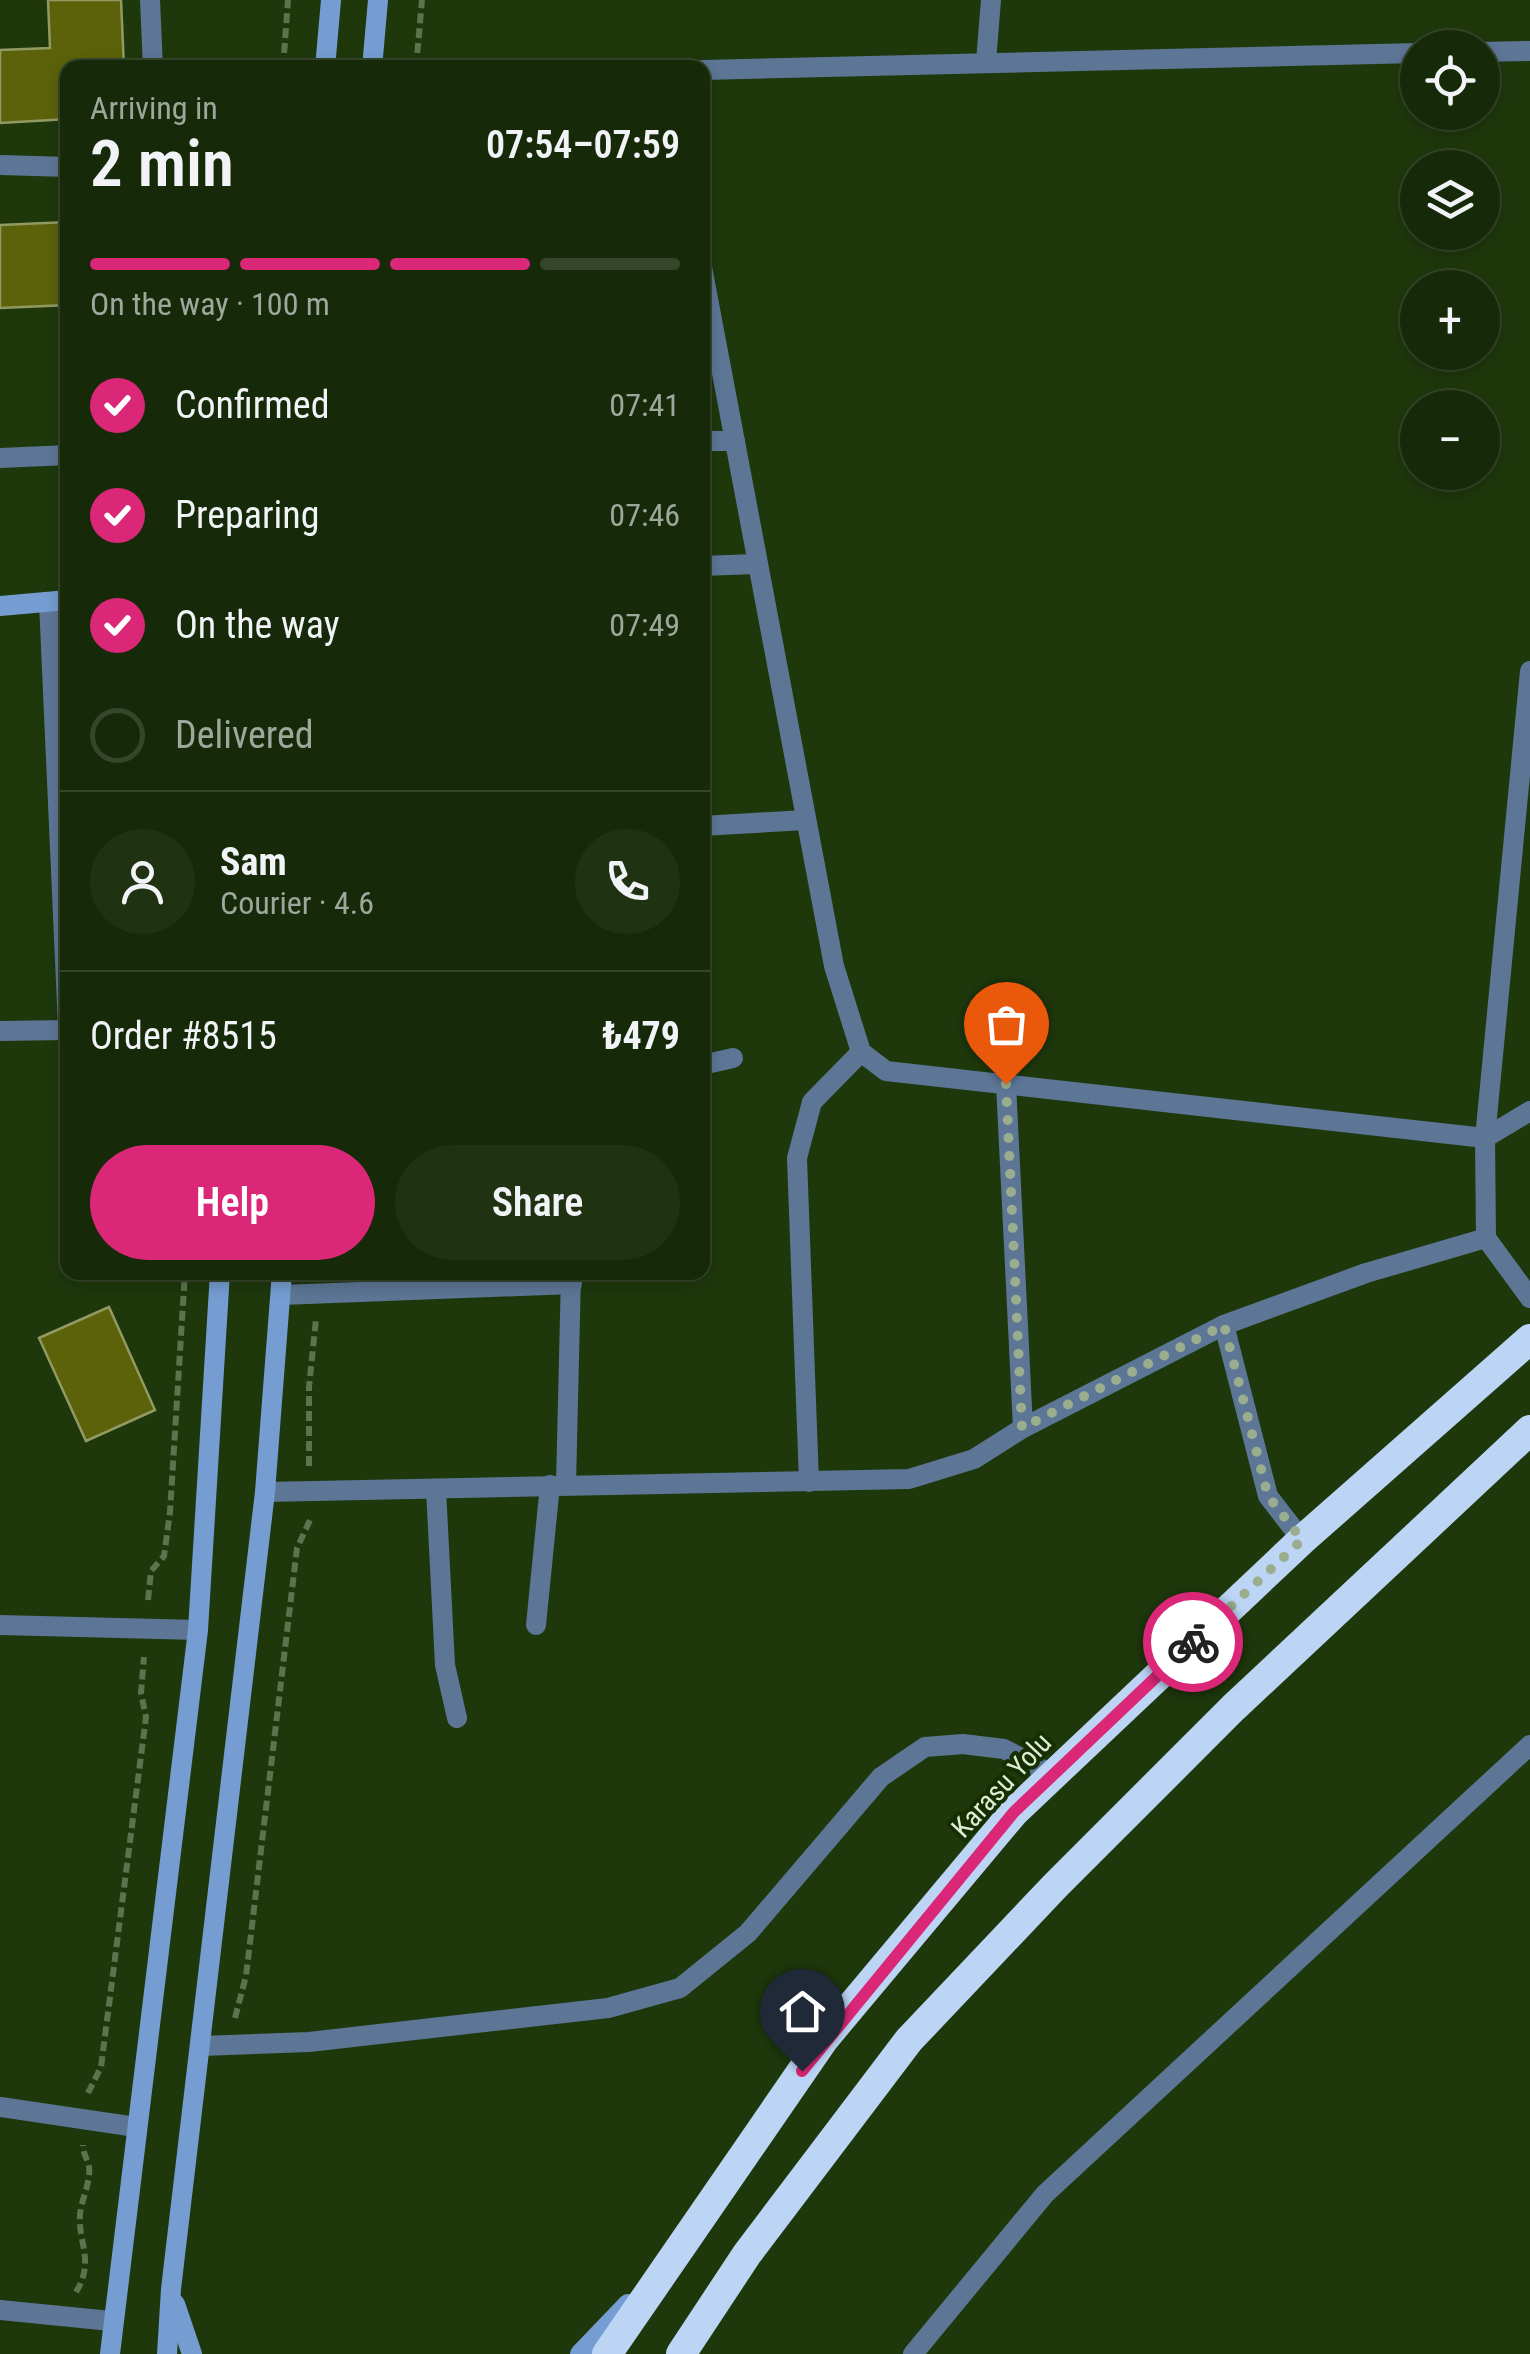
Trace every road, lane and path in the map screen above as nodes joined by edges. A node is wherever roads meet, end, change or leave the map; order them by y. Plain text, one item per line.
1 (150, 0) edge
2 (288, 0) edge
3 (331, 0) edge
4 (378, 0) edge
5 (422, 0) edge
6 (991, 0) edge
7 (1530, 50) edge
8 (1500, 51) edge
9 (1400, 53) edge
10 (153, 60) edge
11 (283, 60) edge
12 (325, 60) edge
13 (373, 60) edge
14 (417, 60) edge
15 (986, 62) junction
16 (710, 70) edge
17 (0, 165) edge
18 (60, 166) edge
19 (710, 308) edge
20 (736, 440) junction
21 (710, 441) edge
22 (60, 455) edge
23 (0, 458) edge
24 (756, 564) junction
25 (710, 566) edge
26 (58, 601) edge
27 (0, 606) edge
28 (1530, 670) edge
29 (60, 686) edge
30 (805, 820) junction
31 (710, 826) edge
32 (1521, 856) edge
33 (60, 1028) edge
34 (0, 1030) edge
35 (861, 1052) junction
36 (732, 1058) dead end
37 (710, 1063) edge
38 (1006, 1084) junction
39 (1530, 1112) edge
40 (1484, 1138) junction
41 (1486, 1238) junction
42 (184, 1280) edge
43 (220, 1280) edge
44 (282, 1280) edge
45 (538, 1280) edge
46 (572, 1280) edge
47 (281, 1295) junction
48 (1530, 1298) edge
49 (316, 1320) dead end
50 (1224, 1325) junction
51 (1530, 1339) edge
52 (1022, 1428) junction
53 (1530, 1430) edge
54 (310, 1475) dead end
55 (809, 1482) junction
56 (558, 1486) junction
57 (436, 1489) junction
58 (265, 1492) junction
59 (311, 1519) dead end
60 (1302, 1540) junction
61 (151, 1570) dead end
62 (0, 1625) edge
63 (536, 1625) dead end
64 (198, 1630) junction
65 (141, 1693) dead end
66 (456, 1718) dead end
67 (1530, 1746) edge
68 (1053, 1775) junction
69 (235, 2019) dead end
70 (200, 2046) junction
71 (86, 2096) dead end
72 (0, 2107) edge
73 (136, 2127) junction
74 (83, 2142) dead end
75 (664, 2266) junction
76 (171, 2290) junction
77 (74, 2294) dead end
78 (0, 2310) edge
79 (111, 2321) junction
80 (110, 2354) edge
81 (167, 2354) edge
82 (192, 2354) edge
83 (580, 2354) edge
84 (607, 2354) edge
85 (680, 2354) edge
86 (914, 2354) edge

1 - 10 street
2 - 11 path
3 - 12 main road
4 - 13 main road
5 - 14 path
6 - 15 street
7 - 8 street
9 - 15 street
15 - 16 street
17 - 18 street
19 - 20 street
20 - 21 street
20 - 24 street
22 - 23 street
24 - 25 street
24 - 30 street
26 - 27 main road
26 - 29 street
28 - 32 street
30 - 31 street
30 - 35 street
32 - 40 street
33 - 34 street
35 - 38 street
35 - 55 street
36 - 37 street
38 - 40 street
38 - 52 street
39 - 40 street
40 - 41 street
41 - 48 street
41 - 50 street
42 - 61 path
43 - 64 main road
44 - 47 main road
45 - 47 street
46 - 56 street
47 - 58 main road
49 - 54 path
50 - 52 street
50 - 60 street
51 - 60 highway, Karasu Yolu
52 - 55 street
53 - 85 highway
55 - 56 street
56 - 57 street
56 - 63 street
57 - 58 street
57 - 66 street
58 - 70 main road
59 - 69 path
60 - 68 highway, Karasu Yolu
62 - 64 street
64 - 73 main road
65 - 71 path
67 - 86 street
68 - 70 street
68 - 75 highway, Karasu Yolu
70 - 76 main road
72 - 73 street
73 - 79 main road
74 - 77 path
75 - 83 main road
75 - 84 highway, Karasu Yolu
76 - 81 main road
76 - 82 main road
78 - 79 street
79 - 80 main road

